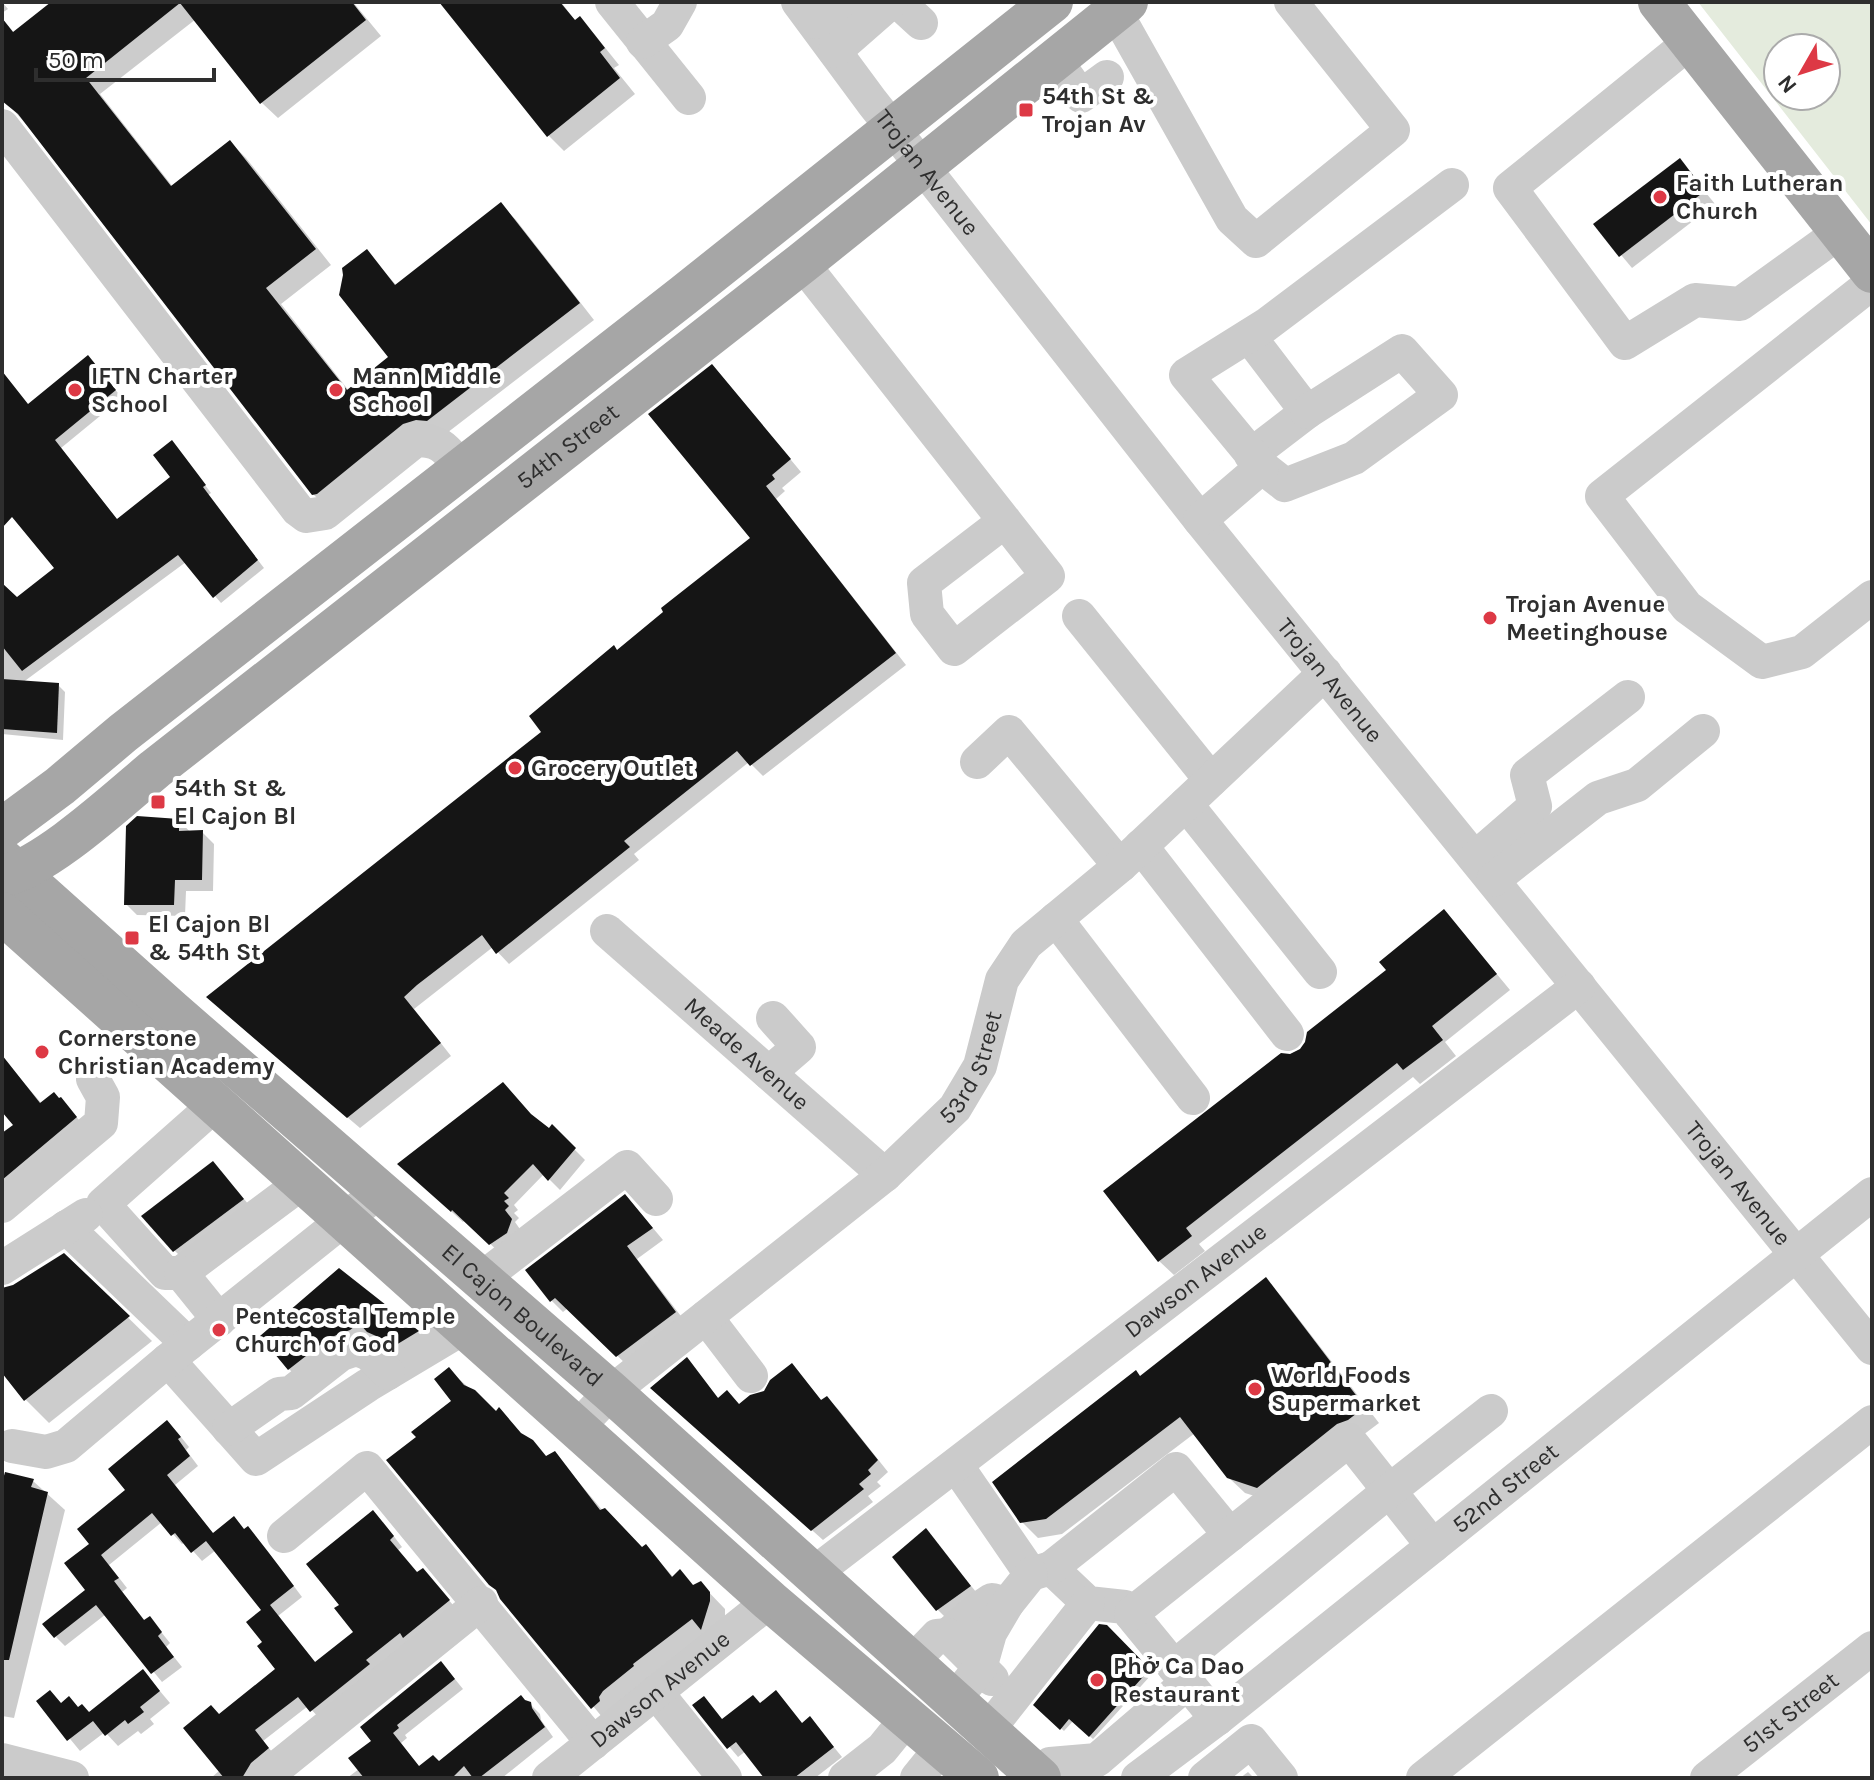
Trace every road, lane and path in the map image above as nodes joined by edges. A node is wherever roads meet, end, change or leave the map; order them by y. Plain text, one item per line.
1 (612, 2) edge
2 (680, 2) edge
3 (848, 2) edge
4 (891, 2) edge
5 (1052, 2) edge
6 (1291, 2) edge
7 (1659, 2) edge
8 (1121, 7) edge
9 (806, 12) edge
10 (643, 42) junction
11 (1690, 42) junction
12 (835, 51) junction
13 (1055, 60) junction
14 (1107, 77) dead end
15 (689, 98) dead end
16 (2, 126) edge
17 (893, 128) junction
18 (922, 166) junction
19 (1452, 185) dead end
20 (1840, 232) junction
21 (802, 263) junction
22 (1872, 272) edge
23 (1872, 283) edge
24 (1249, 336) junction
25 (1307, 412) junction
26 (1256, 461) junction
27 (462, 468) junction
28 (1200, 520) junction
29 (1005, 521) dead end
30 (1872, 597) edge
31 (1079, 616) dead end
32 (1325, 673) junction
33 (1628, 697) dead end
34 (1703, 731) dead end
35 (977, 762) dead end
36 (1211, 780) junction
37 (1186, 804) junction
38 (2, 829) edge
39 (1131, 856) junction
40 (8, 869) edge
41 (1484, 869) junction
42 (2, 913) edge
43 (1056, 919) junction
44 (607, 931) dead end
45 (1320, 972) dead end
46 (1579, 986) junction
47 (773, 1018) dead end
48 (1287, 1034) dead end
49 (769, 1073) junction
50 (93, 1079) dead end
51 (1193, 1098) dead end
52 (216, 1104) junction
53 (885, 1175) junction
54 (303, 1182) junction
55 (380, 1191) junction
56 (1872, 1194) edge
57 (656, 1199) dead end
58 (103, 1204) junction
59 (2, 1206) edge
60 (345, 1219) junction
61 (66, 1227) junction
62 (1797, 1254) junction
63 (2, 1268) edge
64 (181, 1273) junction
65 (481, 1279) junction
66 (706, 1317) junction
67 (219, 1320) junction
68 (465, 1327) junction
69 (1872, 1348) edge
70 (178, 1352) junction
71 (751, 1376) dead end
72 (611, 1392) junction
73 (1491, 1411) dead end
74 (1872, 1422) edge
75 (577, 1428) junction
76 (12, 1446) dead end
77 (956, 1465) junction
78 (1389, 1491) junction
79 (1230, 1535) junction
80 (284, 1536) dead end
81 (1433, 1546) junction
82 (1041, 1571) junction
83 (813, 1574) junction
84 (770, 1601) junction
85 (481, 1603) junction
86 (1088, 1603) junction
87 (1007, 1604) junction
88 (1131, 1614) junction
89 (948, 1635) junction
90 (1872, 1648) edge
91 (912, 1662) junction
92 (1181, 1675) junction
93 (967, 1684) junction
94 (656, 1692) junction
95 (1014, 1698) junction
96 (908, 1717) junction
97 (1217, 1719) junction
98 (988, 1730) junction
99 (593, 1743) junction
100 (2, 1760) edge
101 (929, 1762) edge
102 (1039, 1777) edge
103 (72, 1778) edge
104 (264, 1778) edge
105 (549, 1778) edge
106 (725, 1778) edge
107 (845, 1778) edge
108 (978, 1778) edge
109 (1138, 1778) edge
110 (1205, 1778) edge
111 (1281, 1778) edge
112 (1423, 1778) edge
113 (1707, 1778) edge

1 - 10 street
2 - 10 street
3 - 9 street
4 - 12 street
5 - 17 main road, 54th Street
6 - 8 street
7 - 11 main road
8 - 13 main road, 54th Street
9 - 12 street, Trojan Avenue
10 - 15 street
11 - 20 main road
11 - 20 street
12 - 17 street, Trojan Avenue
13 - 14 street
13 - 18 main road, 54th Street
16 - 27 street
17 - 18 street, Trojan Avenue
17 - 27 main road, 54th Street
18 - 21 main road, 54th Street
18 - 28 street, Trojan Avenue
19 - 24 street
20 - 22 main road
21 - 29 street
21 - 40 main road, 54th Street
23 - 30 street
24 - 25 street
24 - 26 street
25 - 26 street
25 - 26 street
26 - 28 street
27 - 38 main road, 54th Street
28 - 32 street, Trojan Avenue
31 - 36 street
32 - 36 street, 53rd Street
32 - 41 street, Trojan Avenue
33 - 41 street
34 - 41 street
35 - 39 street
36 - 37 street, 53rd Street
37 - 39 street, 53rd Street
37 - 45 street
39 - 43 street, 53rd Street
39 - 48 street
40 - 55 main road, El Cajon Boulevard
41 - 46 street, Trojan Avenue
42 - 52 main road, El Cajon Boulevard
43 - 51 street
43 - 53 street, 53rd Street
44 - 49 street, Meade Avenue
46 - 62 street, Trojan Avenue
46 - 77 street, Dawson Avenue
47 - 49 street
49 - 53 street, Meade Avenue
50 - 59 street
52 - 54 main road, El Cajon Boulevard
52 - 58 street
53 - 66 street, 53rd Street
54 - 60 main road, El Cajon Boulevard
54 - 64 street
55 - 60 street
55 - 65 main road, El Cajon Boulevard
56 - 62 street, 52nd Street
57 - 65 street
58 - 61 street
58 - 64 street
60 - 67 street
60 - 68 main road, El Cajon Boulevard
61 - 63 street
61 - 70 street
62 - 69 street, Trojan Avenue
62 - 81 street, 52nd Street
64 - 67 street
65 - 72 main road, El Cajon Boulevard
66 - 71 street
66 - 72 street, 53rd Street
67 - 70 street
68 - 70 street
68 - 75 main road, El Cajon Boulevard
70 - 76 street
72 - 75 street, 53rd Street
72 - 83 main road, El Cajon Boulevard
73 - 78 street
74 - 112 street
75 - 84 main road, El Cajon Boulevard
77 - 82 street
77 - 83 street, Dawson Avenue
78 - 79 street
78 - 81 street
78 - 92 street
79 - 82 street
79 - 88 street
80 - 85 street
81 - 97 street, 52nd Street
82 - 86 street
82 - 87 street
83 - 91 main road, El Cajon Boulevard
84 - 94 street, Dawson Avenue
84 - 96 main road, El Cajon Boulevard
85 - 99 street
85 - 104 street
86 - 88 street
86 - 95 street
87 - 89 street
87 - 93 street
88 - 92 street
89 - 91 street
89 - 93 street
90 - 113 street, 51st Street
91 - 93 main road, El Cajon Boulevard
92 - 97 street
92 - 102 street
93 - 95 street
93 - 98 main road, El Cajon Boulevard
94 - 99 street, Dawson Avenue
94 - 106 street
95 - 98 street
96 - 101 main road, El Cajon Boulevard
96 - 107 street
97 - 109 street, 52nd Street
98 - 102 main road, El Cajon Boulevard
99 - 105 street, Dawson Avenue
100 - 103 street
101 - 108 main road, El Cajon Boulevard
110 - 111 street

